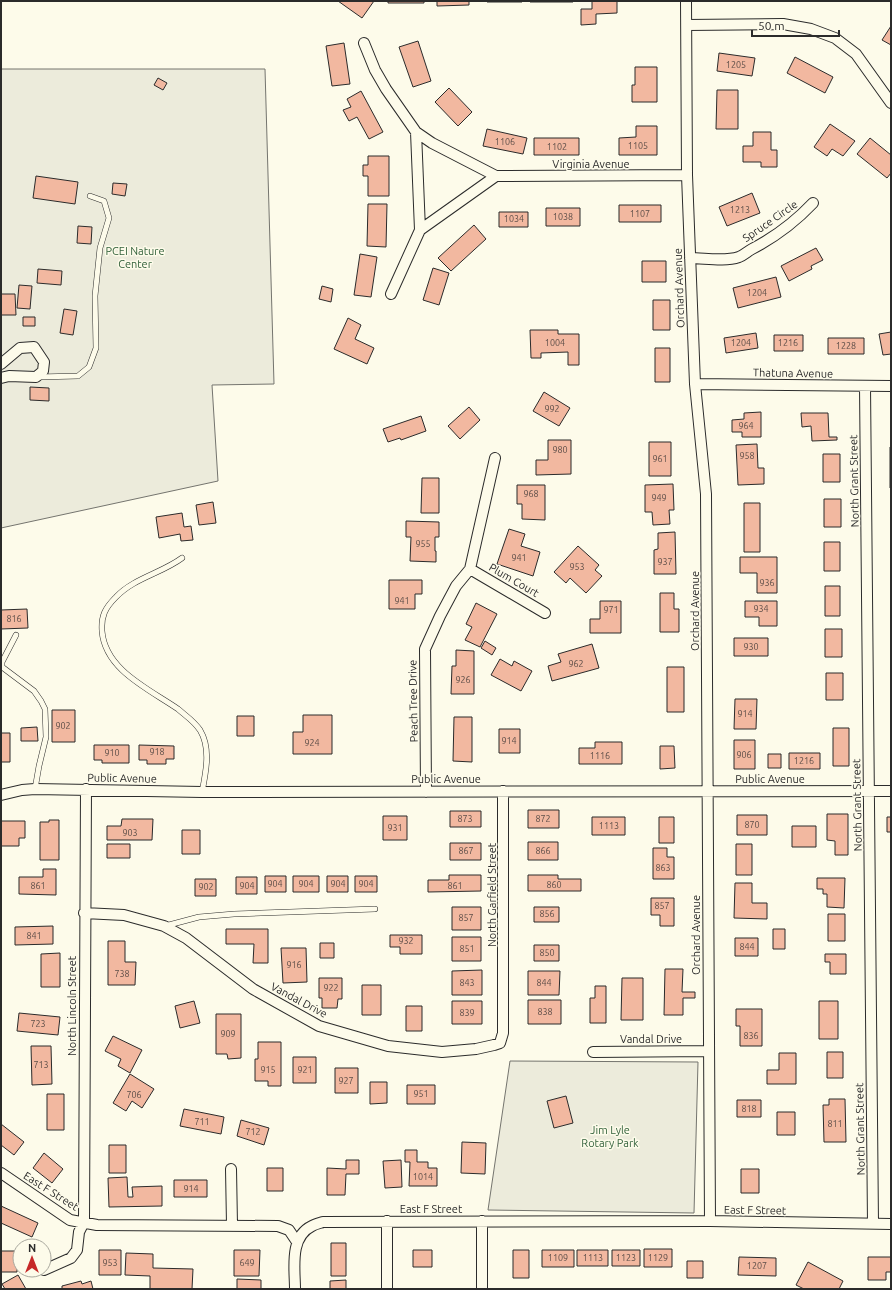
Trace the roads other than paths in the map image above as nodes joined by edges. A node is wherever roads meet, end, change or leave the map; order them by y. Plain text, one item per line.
1 (686, 1) edge
2 (686, 25) junction
3 (364, 43) dead end
4 (891, 103) edge
5 (416, 132) junction
6 (688, 175) junction
7 (496, 176) junction
8 (90, 196) dead end
9 (813, 203) dead end
10 (420, 230) junction
11 (690, 258) junction
12 (391, 294) dead end
13 (1, 364) edge
14 (36, 377) junction
15 (1, 378) edge
16 (695, 384) junction
17 (865, 386) junction
18 (891, 386) edge
19 (495, 458) dead end
20 (182, 558) dead end
21 (470, 569) junction
22 (545, 612) dead end
23 (16, 635) dead end
24 (35, 789) junction
25 (86, 789) junction
26 (503, 791) junction
27 (708, 791) junction
28 (869, 791) junction
29 (891, 791) edge
30 (202, 792) junction
31 (426, 792) junction
32 (1, 795) edge
33 (375, 910) dead end
34 (84, 913) junction
35 (164, 926) junction
36 (504, 998) joint
37 (709, 1051) junction
38 (593, 1052) dead end
39 (231, 1170) dead end
40 (1, 1173) edge
41 (387, 1221) junction
42 (710, 1221) junction
43 (84, 1222) junction
44 (482, 1222) junction
45 (873, 1224) junction
46 (891, 1224) edge
47 (232, 1225) junction
48 (297, 1242) junction
49 (52, 1266) edge
50 (295, 1289) edge
51 (387, 1289) edge
52 (482, 1289) edge

1 - 2 street, Orchard Avenue
2 - 4 street
2 - 6 street, Orchard Avenue
3 - 5 street
5 - 7 street
5 - 10 street
6 - 7 street, Virginia Avenue
6 - 11 street, Orchard Avenue
7 - 10 street
8 - 14 lane
9 - 11 street, Spruce Circle
10 - 12 street
11 - 16 street, Orchard Avenue
13 - 14 street
14 - 15 street
16 - 17 street, Thatuna Avenue
16 - 27 street, Orchard Avenue
17 - 18 street, Thatuna Avenue
17 - 28 street, North Grant Street
19 - 21 street, Peach Tree Drive
20 - 30 lane
21 - 22 street, Plum Court
21 - 31 street, Peach Tree Drive
23 - 24 lane
24 - 25 street, Public Avenue
24 - 32 street, Public Avenue
25 - 30 street, Public Avenue
25 - 34 street, North Lincoln Street
26 - 27 street, Public Avenue
26 - 31 street, Public Avenue
26 - 36 street, North Garfield Street
27 - 28 street, Public Avenue
27 - 37 street, Orchard Avenue
28 - 29 street, Public Avenue
28 - 45 street, North Grant Street
30 - 31 street, Public Avenue
33 - 35 lane
34 - 35 street, Vandal Drive
34 - 43 street, North Lincoln Street
35 - 36 street, Vandal Drive
37 - 38 street, Vandal Drive
37 - 42 street, Orchard Avenue
39 - 47 street
40 - 43 street, East F Street
41 - 44 street, East F Street
41 - 48 street, East F Street
41 - 51 street
42 - 44 street, East F Street
42 - 45 street, East F Street
43 - 47 street, East F Street
43 - 49 street, North Lincoln Street
44 - 52 street
45 - 46 street, East F Street
47 - 48 street, East F Street
48 - 50 street

